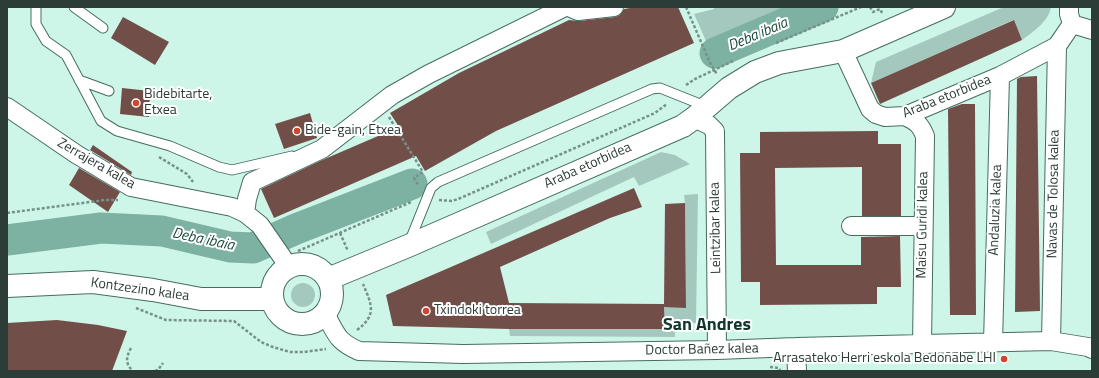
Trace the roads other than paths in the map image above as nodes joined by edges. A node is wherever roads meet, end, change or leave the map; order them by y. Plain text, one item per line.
1 (36, 7) edge
2 (74, 7) edge
3 (565, 7) edge
4 (569, 7) edge
5 (614, 7) edge
6 (944, 7) edge
7 (1070, 15) edge
8 (103, 28) dead end
9 (1092, 30) edge
10 (1057, 46) junction
11 (843, 51) junction
12 (1000, 76) junction
13 (80, 80) junction
14 (109, 92) dead end
15 (7, 107) edge
16 (700, 112) junction
17 (905, 116) junction
18 (322, 149) junction
19 (245, 213) junction
20 (851, 226) dead end
21 (924, 226) junction
22 (408, 246) junction
23 (286, 263) junction
24 (328, 279) junction
25 (7, 286) edge
26 (272, 298) junction
27 (325, 314) junction
28 (1051, 341) junction
29 (993, 343) junction
30 (922, 344) junction
31 (796, 347) junction
32 (1092, 349) edge
33 (717, 350) junction
34 (796, 371) edge

1 - 13 lane
2 - 8 lane
3 - 18 street
4 - 5 street
6 - 11 street, Araba etorbidea
7 - 9 street, Araba etorbidea
7 - 10 street, Araba etorbidea
10 - 12 street, Araba etorbidea
10 - 28 street, Navas de Tolosa kalea
11 - 16 street, Araba etorbidea
11 - 17 street, Araba etorbidea
12 - 17 street, Araba etorbidea
12 - 29 street, Andaluzia kalea
13 - 14 lane
13 - 18 lane
15 - 19 street, Zerrajera kalea
16 - 22 street, Araba etorbidea
16 - 22 lane
16 - 33 street, Leintzibar kalea
17 - 21 street, Maisu Guridi kalea
18 - 19 street
19 - 23 street, Zerrajera kalea
20 - 21 street
21 - 30 street, Maisu Guridi kalea
22 - 24 street, Araba etorbidea
23 - 24 street
23 - 26 street
24 - 27 street
25 - 26 street, Kontzezino kalea
26 - 27 street
27 - 33 street, Doctor Bañez kalea
28 - 29 street, Doctor Bañez kalea
28 - 32 street, Doctor Bañez kalea
29 - 30 street, Doctor Bañez kalea
30 - 31 street, Doctor Bañez kalea
31 - 33 street, Doctor Bañez kalea
31 - 34 street

